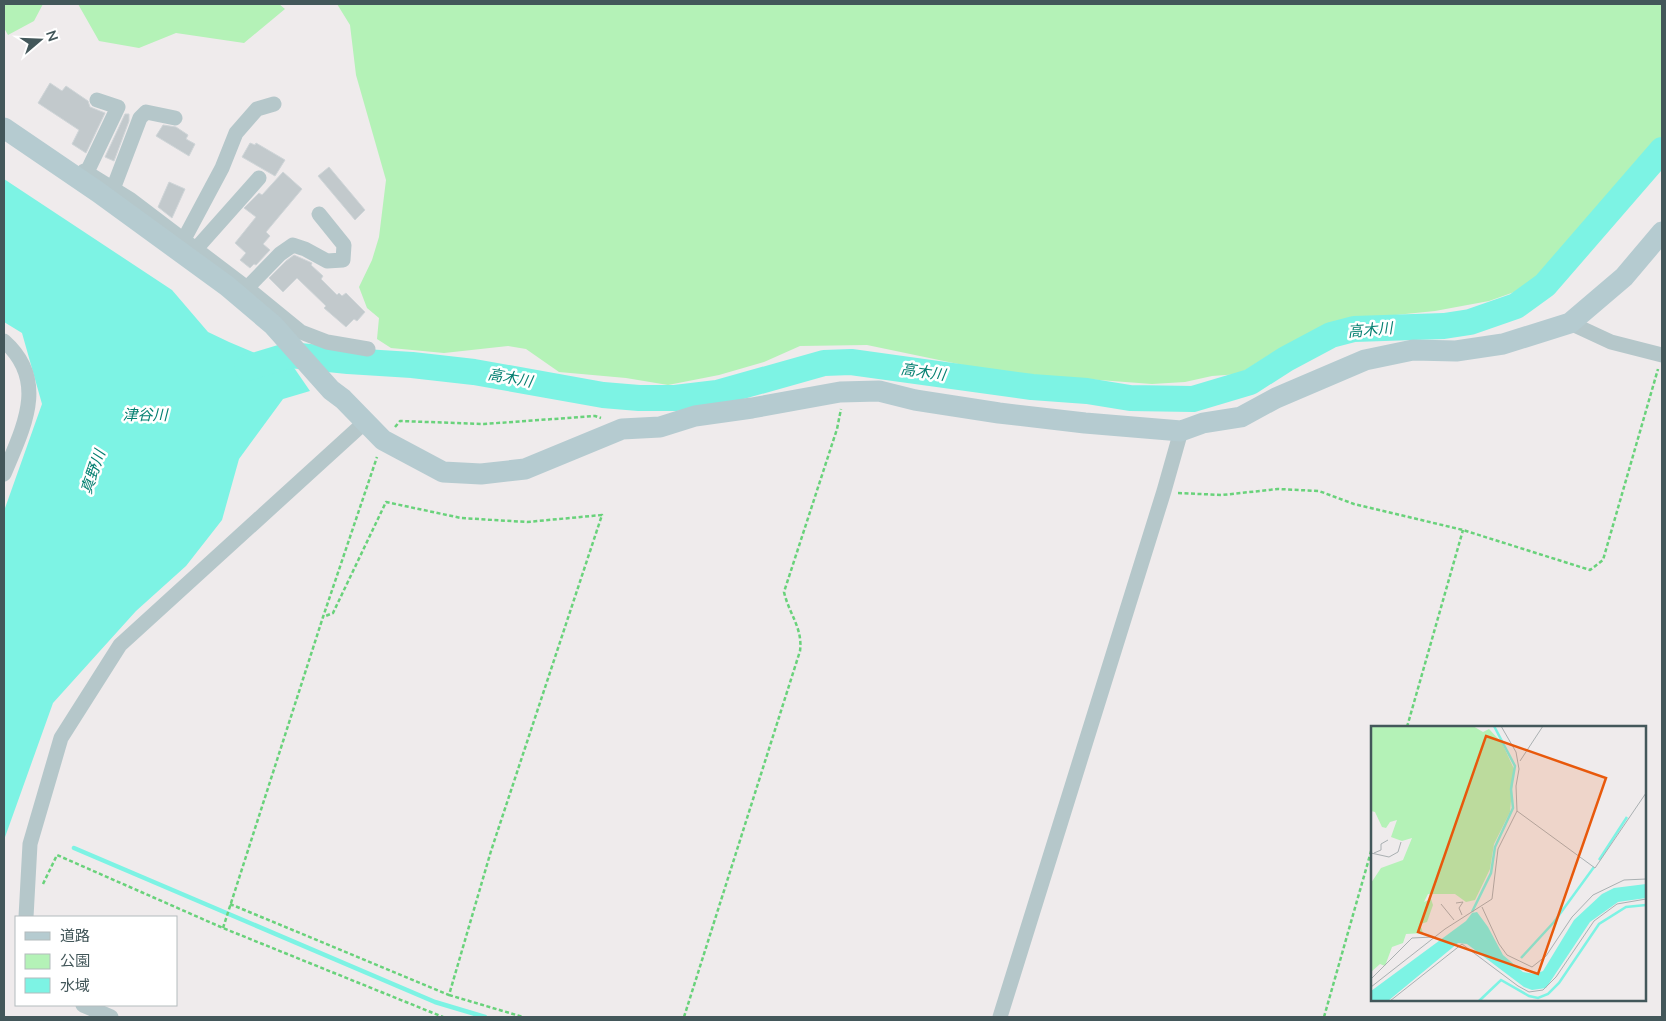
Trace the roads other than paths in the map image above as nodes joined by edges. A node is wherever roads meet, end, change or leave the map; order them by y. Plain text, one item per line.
1 (97, 100) dead end
2 (274, 104) dead end
3 (118, 107) junction
4 (140, 118) junction
5 (175, 118) dead end
6 (4, 123) edge
7 (4, 128) edge
8 (87, 172) junction
9 (259, 178) dead end
10 (113, 189) junction
11 (319, 214) dead end
12 (1662, 232) edge
13 (189, 245) junction
14 (247, 288) junction
15 (1570, 323) junction
16 (4, 341) edge
17 (368, 348) dead end
18 (1662, 355) edge
19 (364, 422) junction
20 (1181, 431) junction
21 (4, 474) edge
22 (26, 916) edge
23 (85, 1006) edge
24 (111, 1017) edge
25 (1000, 1017) edge

1 - 3 street
2 - 13 street
3 - 4 street
3 - 8 street
4 - 5 street
4 - 10 street
6 - 8 street
7 - 19 street
8 - 10 street
9 - 13 street
10 - 13 street
11 - 14 street
12 - 15 street
13 - 14 street
14 - 17 street
15 - 18 street
15 - 20 street
16 - 21 street
19 - 20 street
19 - 22 street
20 - 25 street
23 - 24 street

